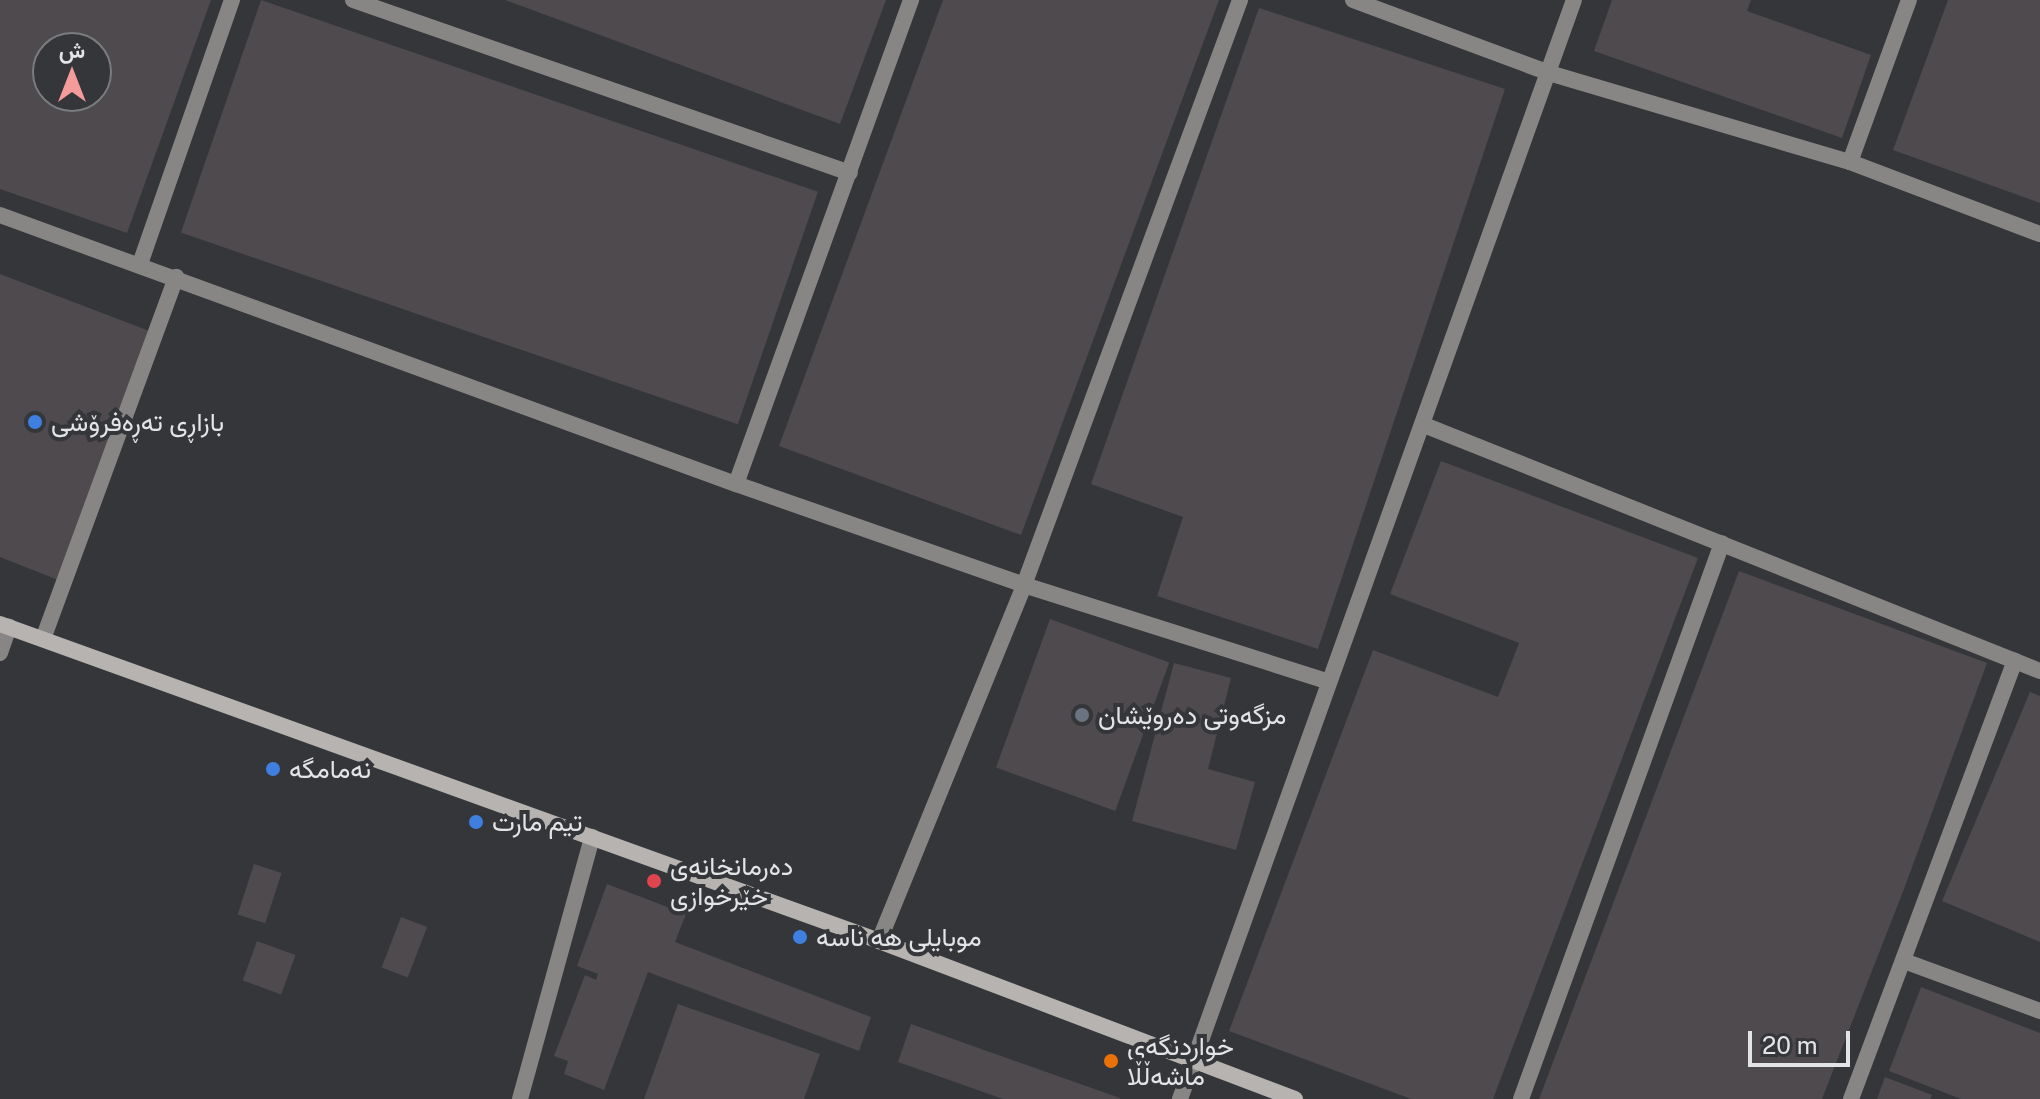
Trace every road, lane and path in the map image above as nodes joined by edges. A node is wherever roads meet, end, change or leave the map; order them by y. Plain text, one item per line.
1 (232, 0) edge
2 (353, 0) edge
3 (911, 0) edge
4 (1240, 0) edge
5 (1353, 0) edge
6 (1574, 0) edge
7 (1909, 0) edge
8 (1549, 73) junction
9 (1850, 162) junction
10 (850, 173) junction
11 (0, 215) edge
12 (2040, 234) edge
13 (140, 264) junction
14 (176, 277) junction
15 (1424, 425) junction
16 (736, 484) junction
17 (1722, 543) junction
18 (1024, 585) junction
19 (5, 625) edge
20 (43, 639) junction
21 (0, 653) edge
22 (2015, 661) junction
23 (2040, 671) edge
24 (1329, 682) junction
25 (592, 837) junction
26 (879, 941) junction
27 (1904, 961) junction
28 (2040, 1011) edge
29 (1192, 1063) junction
30 (520, 1099) edge
31 (1180, 1099) edge
32 (1295, 1099) edge
33 (1521, 1099) edge
34 (1851, 1099) edge

1 - 13 street
2 - 10 street
3 - 10 street
4 - 18 street
5 - 8 street
6 - 8 street
7 - 9 street
8 - 9 street
8 - 15 street
9 - 12 street
10 - 16 street
11 - 13 street
13 - 14 street
14 - 16 street
14 - 20 street
15 - 17 street
15 - 24 street
16 - 18 street
17 - 22 street
17 - 33 street
18 - 24 street
18 - 26 street
19 - 20 street
19 - 21 street
20 - 25 street
22 - 23 street
22 - 27 street
24 - 29 street
25 - 26 street
25 - 30 street
26 - 29 street
27 - 28 street
27 - 34 street
29 - 31 street
29 - 32 street

